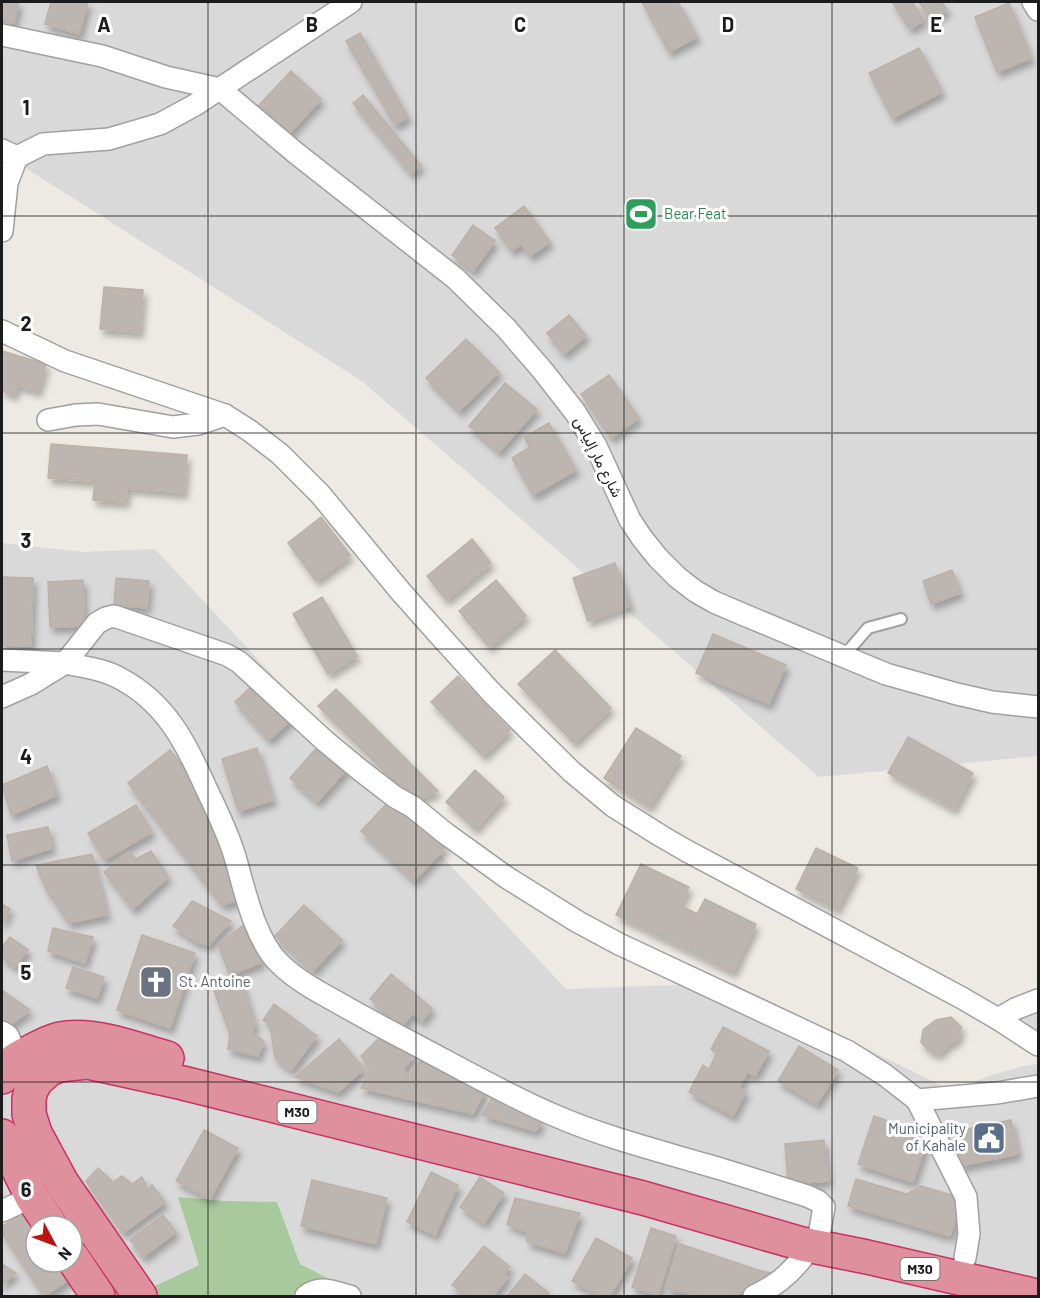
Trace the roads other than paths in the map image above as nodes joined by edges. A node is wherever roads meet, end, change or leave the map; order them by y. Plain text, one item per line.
1 (351, 2) edge
2 (1033, 2) edge
3 (1038, 10) edge
4 (2, 35) edge
5 (220, 89) junction
6 (9, 154) edge
7 (2, 231) edge
8 (2, 331) edge
9 (225, 415) junction
10 (48, 420) dead end
11 (901, 619) dead end
12 (2, 660) edge
13 (852, 660) junction
14 (64, 663) junction
15 (2, 697) edge
16 (1038, 707) edge
17 (1036, 998) edge
18 (998, 1019) junction
19 (1038, 1045) edge
20 (7, 1056) edge
21 (1038, 1086) edge
22 (917, 1100) junction
23 (2, 1136) edge
24 (32, 1197) junction
25 (2, 1211) edge
26 (43, 1214) edge
27 (811, 1237) junction
28 (965, 1258) junction
29 (83, 1274) edge
30 (1027, 1290) edge
31 (98, 1296) edge
32 (140, 1296) edge
33 (306, 1296) edge
34 (350, 1296) edge
35 (754, 1296) edge

1 - 5 street
2 - 3 street
4 - 5 street
5 - 6 street
5 - 13 street, شارع مار إلياس
6 - 7 street
8 - 9 street
9 - 10 street
9 - 18 street
11 - 13 lane
12 - 14 street
13 - 16 street, شارع مار إلياس
14 - 15 street
14 - 22 street
14 - 27 street
17 - 18 street
18 - 19 street
20 - 27 highway, M30
21 - 22 street
22 - 28 street
23 - 24 highway
24 - 25 street
24 - 26 highway
27 - 28 highway, M30
27 - 30 highway, M30
27 - 32 highway, M30
27 - 35 street
28 - 30 highway, M30
29 - 31 highway
33 - 34 street

